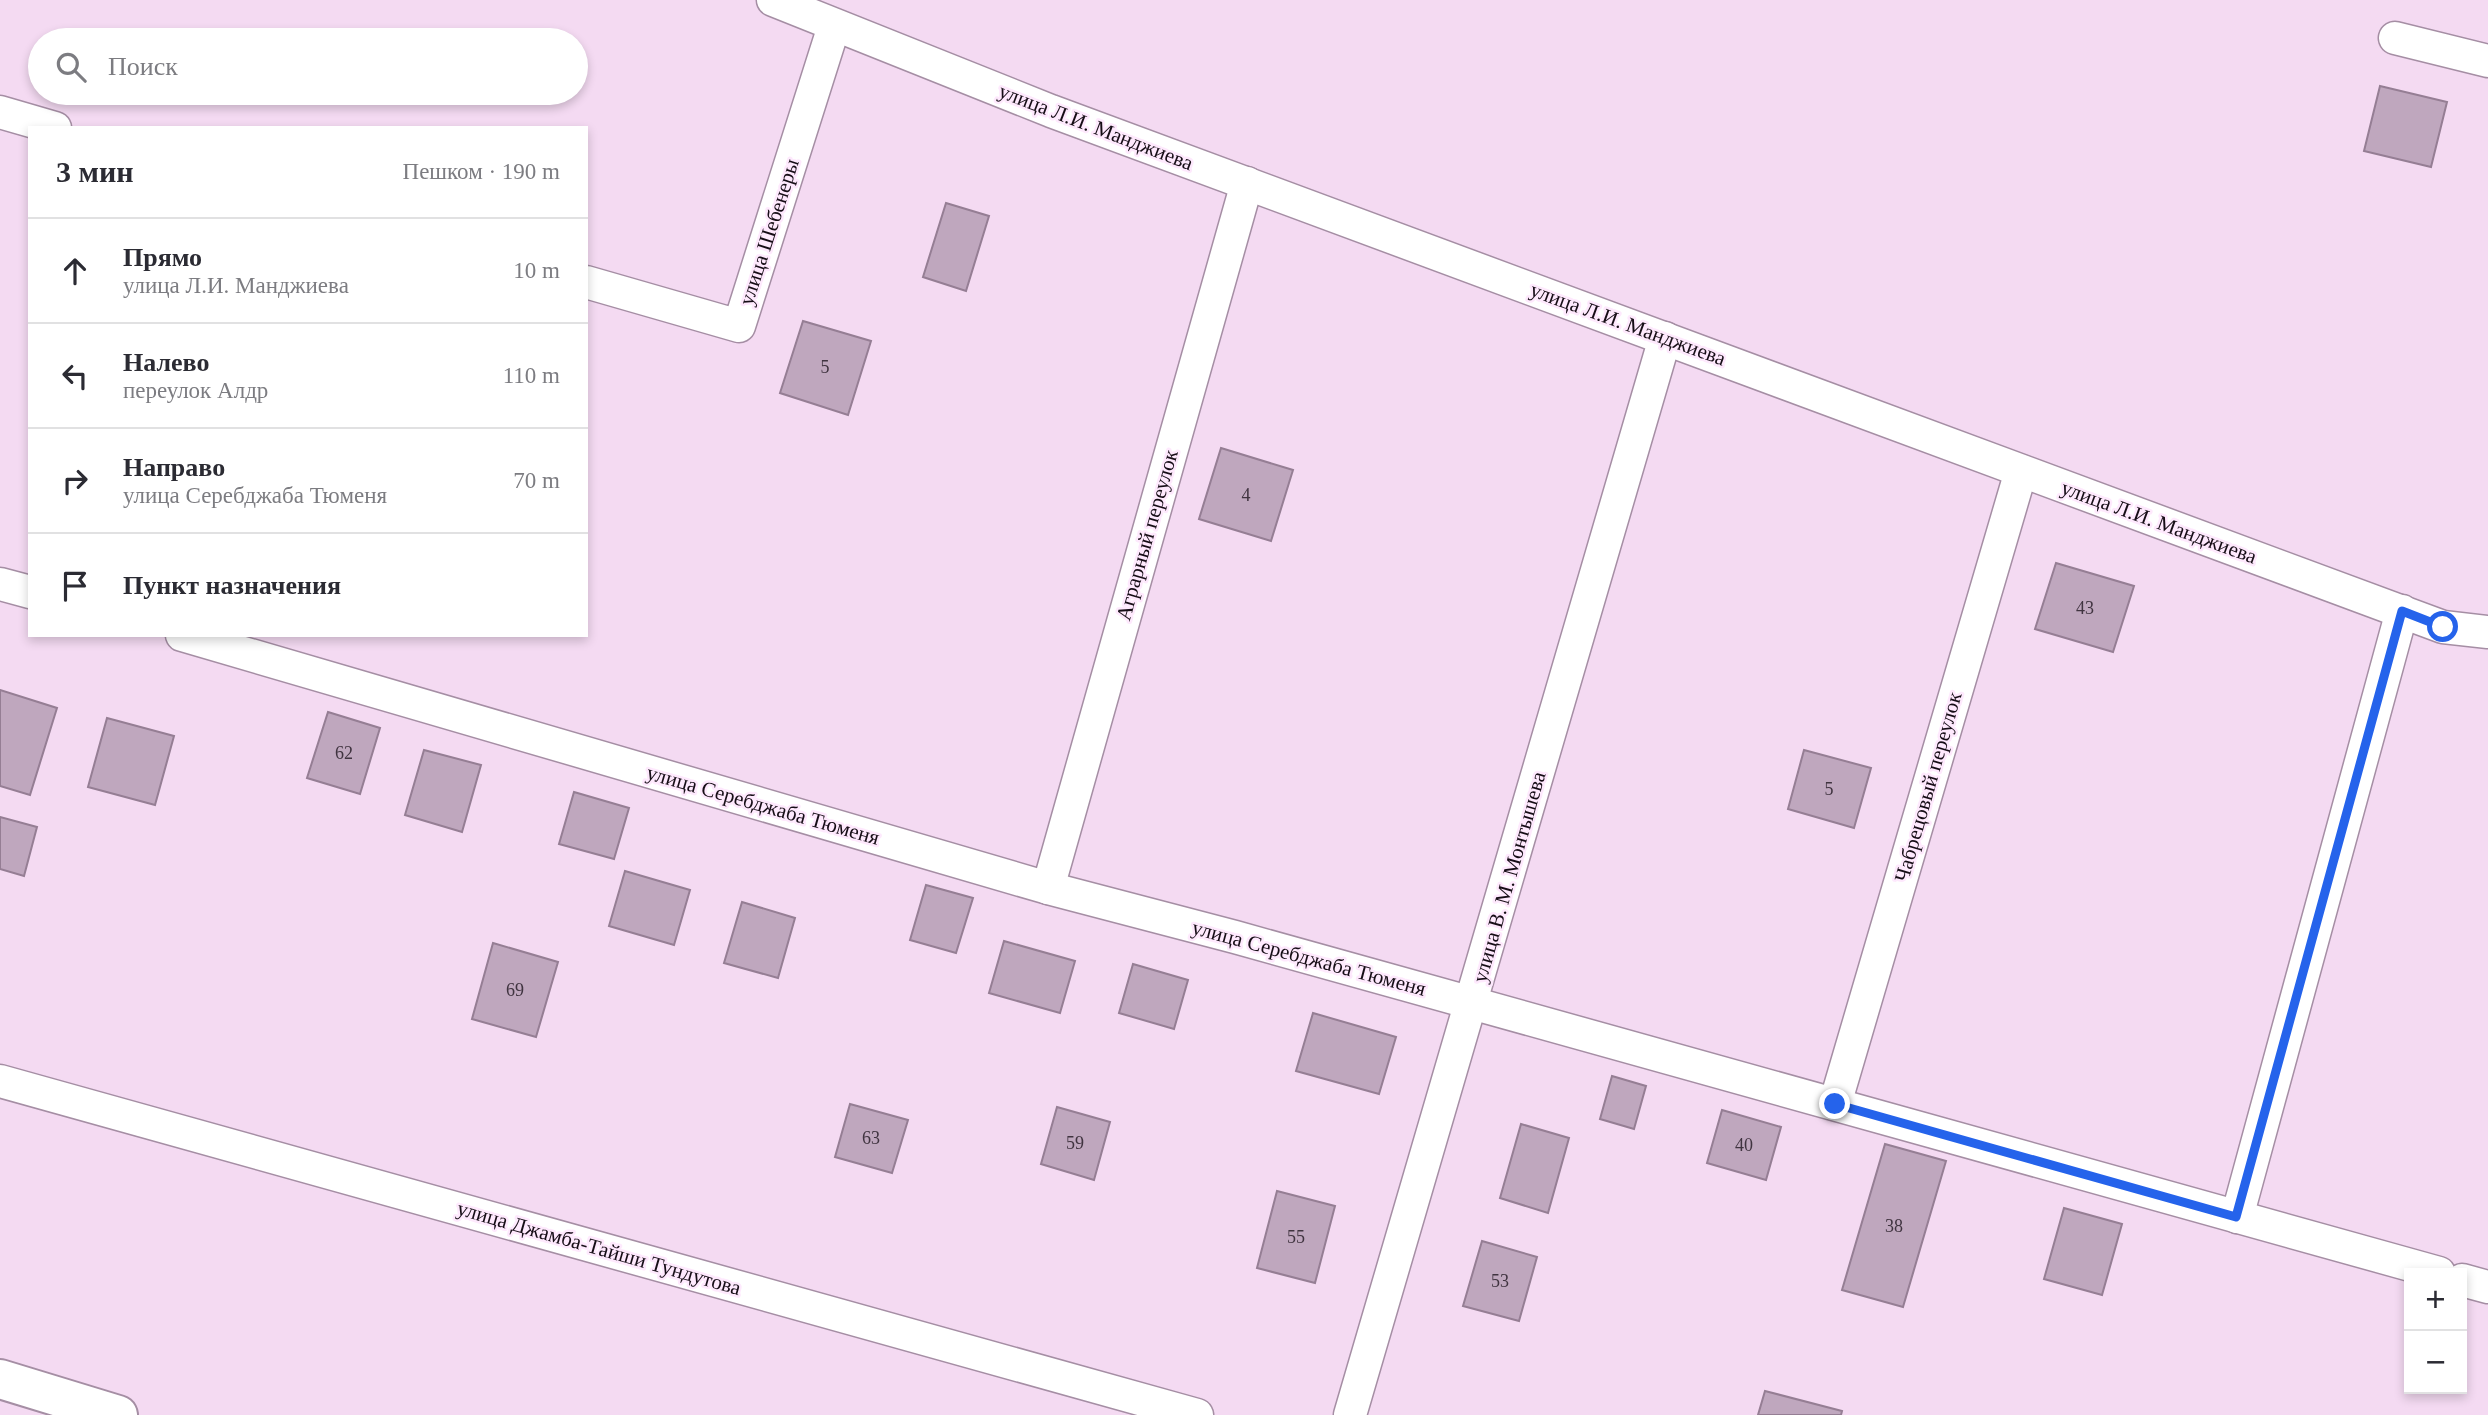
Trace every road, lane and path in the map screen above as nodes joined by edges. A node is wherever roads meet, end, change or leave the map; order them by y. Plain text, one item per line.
1 (773, 0) edge
2 (834, 26) junction
3 (2395, 38) dead end
4 (2488, 61) edge
5 (0, 112) edge
6 (48, 126) edge
7 (1247, 183) junction
8 (588, 283) edge
9 (1665, 338) junction
10 (2021, 471) junction
11 (0, 584) edge
12 (28, 591) edge
13 (2402, 611) junction
14 (2488, 632) edge
15 (189, 637) edge
16 (1048, 888) junction
17 (1472, 1003) junction
18 (0, 1081) edge
19 (1835, 1104) junction
20 (2236, 1217) junction
21 (2421, 1268) edge
22 (2467, 1281) edge
23 (2488, 1287) edge
24 (0, 1379) edge
25 (118, 1415) edge
26 (1197, 1415) edge
27 (1350, 1415) edge

1 - 2 street, улица Л.И. Манджиева
2 - 7 street, улица Л.И. Манджиева
2 - 8 street, улица Шебенеры
3 - 4 street
5 - 6 street
7 - 9 street, улица Л.И. Манджиева
7 - 16 street, Аграрный переулок
9 - 10 street, улица Л.И. Манджиева
9 - 17 street, улица В. М. Монтышева
10 - 13 street, улица Л.И. Манджиева
10 - 19 street, Чабрецовый переулок
11 - 12 street
13 - 14 street, улица Л.И. Манджиева
13 - 20 street
15 - 16 street, улица Серебджаба Тюменя
16 - 17 street, улица Серебджаба Тюменя
17 - 19 street, улица Серебджаба Тюменя
17 - 27 street, улица В. М. Монтышева
18 - 26 street, улица Джамба-Тайши Тундутова
19 - 20 street, улица Серебджаба Тюменя
20 - 21 street, улица Серебджаба Тюменя
22 - 23 street
24 - 25 highway

